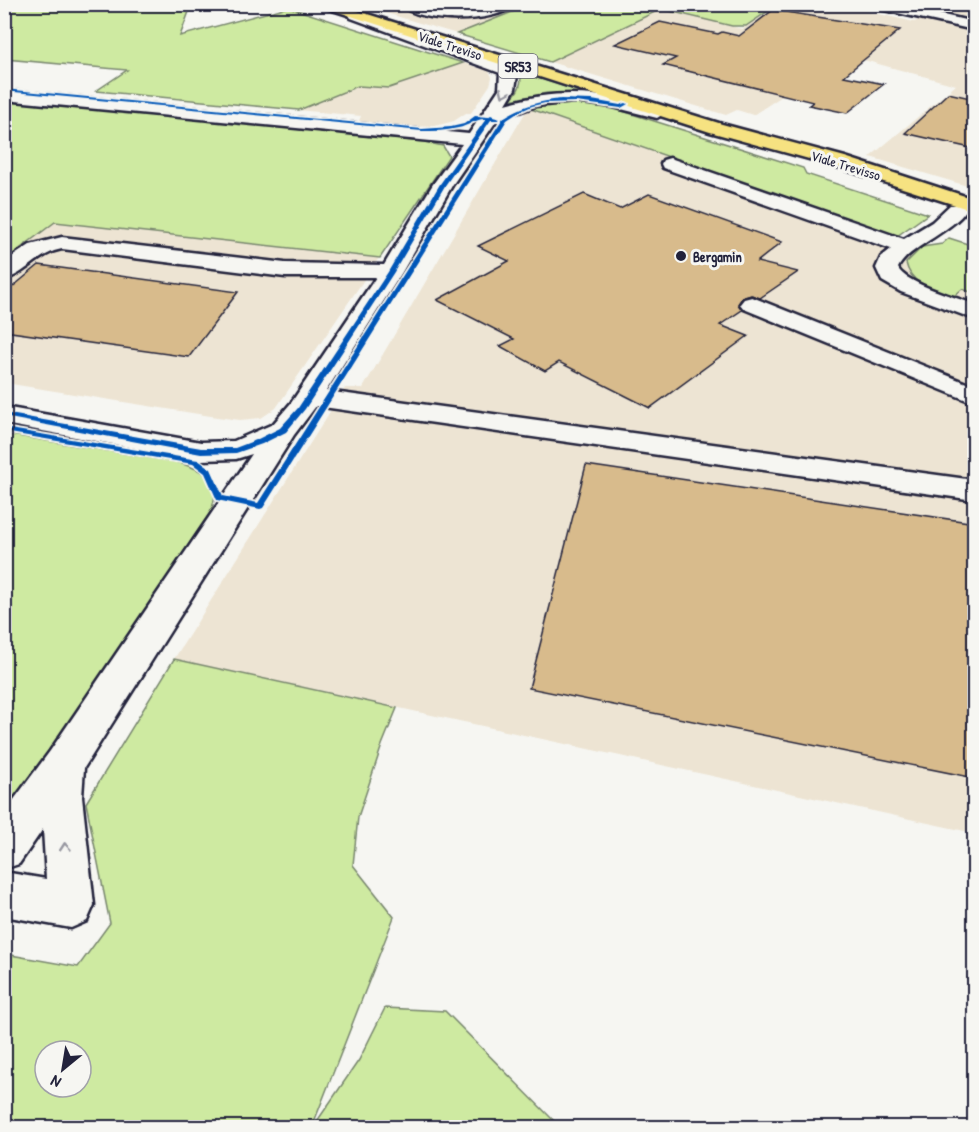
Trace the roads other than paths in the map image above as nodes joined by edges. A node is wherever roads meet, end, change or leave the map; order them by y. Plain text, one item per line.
1 (320, 4) edge
2 (405, 4) edge
3 (511, 4) edge
4 (875, 4) edge
5 (356, 15) junction
6 (975, 26) edge
7 (4, 95) edge
8 (491, 116) junction
9 (716, 128) junction
10 (475, 140) junction
11 (838, 161) joint
12 (670, 164) dead end
13 (970, 209) edge
14 (906, 247) junction
15 (391, 272) junction
16 (4, 273) edge
17 (752, 304) dead end
18 (975, 312) edge
19 (975, 395) edge
20 (308, 397) junction
21 (4, 415) edge
22 (283, 430) junction
23 (975, 490) edge
24 (64, 764) junction
25 (4, 849) edge
26 (4, 894) edge

1 - 5 main road, Viale Treviso / SR53
2 - 3 street
4 - 6 street
5 -> 8 street
5 - 9 main road, Viale Treviso / SR53
7 - 10 street
8 - 9 street
8 - 10 street
9 - 11 main road, Viale Trevisso / SR53
9 - 13 main road
10 - 15 street
11 - 13 street
12 - 14 street
13 - 14 street
14 - 18 street
15 - 16 street
15 - 20 street
17 - 19 street
20 - 22 street
20 - 23 street
21 - 22 street
22 - 24 street
24 - 25 street
26 -> 24 street

